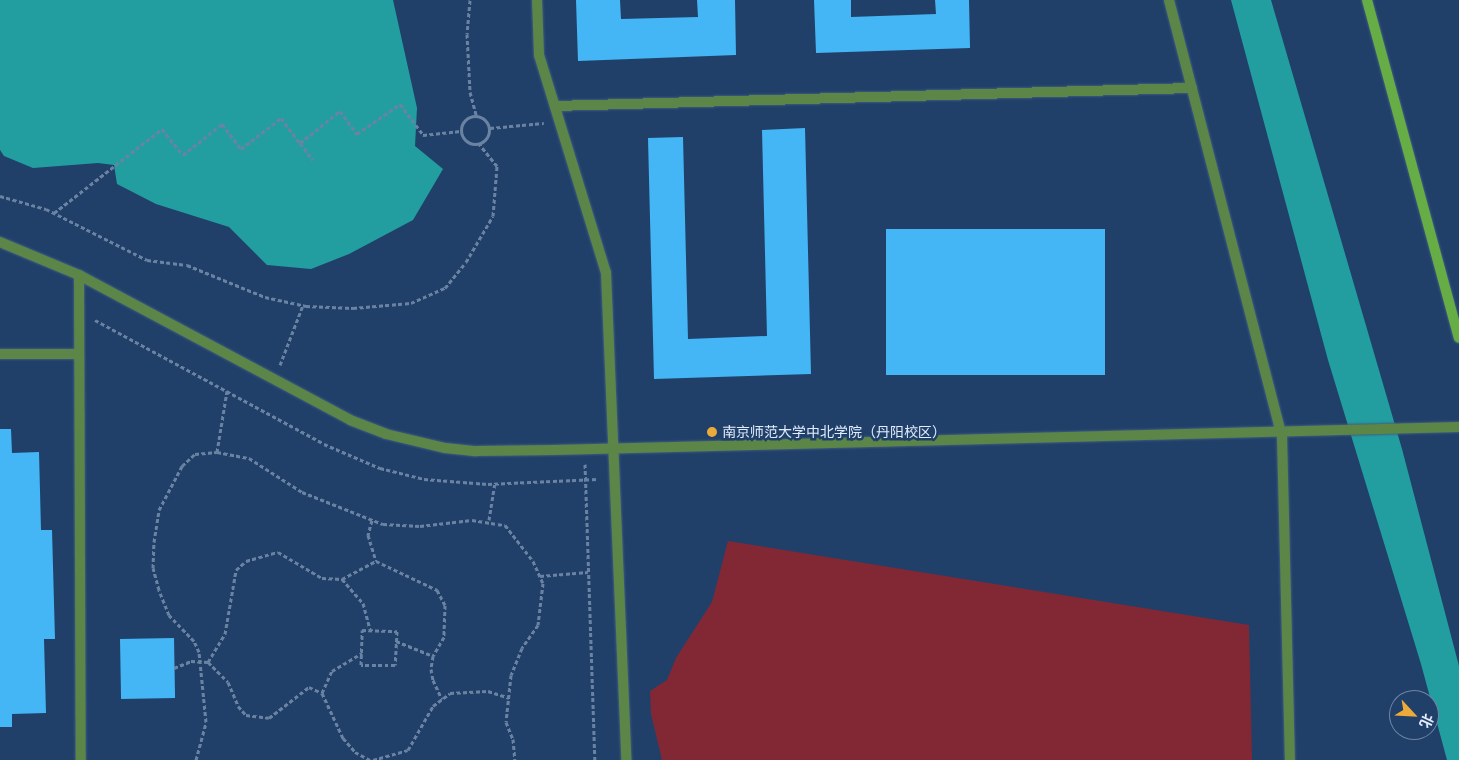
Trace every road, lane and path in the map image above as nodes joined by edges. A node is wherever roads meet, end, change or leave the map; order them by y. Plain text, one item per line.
1 (470, 0) edge
2 (537, 0) edge
3 (1169, 0) edge
4 (1368, 3) edge
5 (1192, 88) junction
6 (555, 106) junction
7 (476, 115) junction
8 (559, 121) junction
9 (490, 128) junction
10 (461, 131) junction
11 (300, 142) junction
12 (480, 144) junction
13 (313, 160) dead end
14 (0, 196) edge
15 (54, 213) junction
16 (0, 242) edge
17 (79, 274) junction
18 (303, 305) junction
19 (1459, 338) edge
20 (0, 354) edge
21 (79, 354) junction
22 (274, 380) junction
23 (227, 391) dead end
24 (1459, 427) edge
25 (1281, 432) junction
26 (584, 448) junction
27 (616, 448) junction
28 (217, 452) junction
29 (495, 484) dead end
30 (372, 520) junction
31 (489, 520) junction
32 (376, 561) junction
33 (588, 572) junction
34 (540, 576) junction
35 (342, 579) junction
36 (370, 630) junction
37 (396, 641) junction
38 (362, 652) junction
39 (433, 656) junction
40 (200, 661) junction
41 (208, 662) junction
42 (174, 668) dead end
43 (322, 693) junction
44 (509, 698) junction
45 (442, 699) junction
46 (81, 760) edge
47 (196, 760) edge
48 (372, 760) edge
49 (515, 760) edge
50 (595, 760) edge
51 (626, 760) edge
52 (1290, 760) edge

1 - 7 path
2 - 6 street
3 - 5 street
4 - 19 street
5 - 6 street
5 - 25 street
6 - 8 street
7 - 9 path
7 - 10 path
8 - 9 path
8 - 27 street
9 - 12 path
10 - 11 path
10 - 12 path
11 - 13 path
11 - 15 path
12 - 18 path
14 - 15 path
15 - 18 path
16 - 17 street
17 - 21 street
17 - 22 street
18 - 22 path
20 - 21 street
21 - 46 street
22 - 26 street
23 - 28 path
24 - 25 street
25 - 27 street
25 - 52 street
26 - 27 street
26 - 33 path
27 - 51 street
28 - 30 path
28 - 40 path
29 - 31 path
30 - 31 path
30 - 32 path
31 - 34 path
32 - 35 path
32 - 39 path
33 - 34 path
33 - 50 path
34 - 44 path
35 - 36 path
35 - 41 path
36 - 37 path
36 - 38 path
37 - 38 path
37 - 39 path
38 - 43 path
39 - 45 path
40 - 41 path
40 - 42 path
40 - 47 path
41 - 43 path
43 - 48 path
44 - 45 path
44 - 49 path
45 - 48 path

